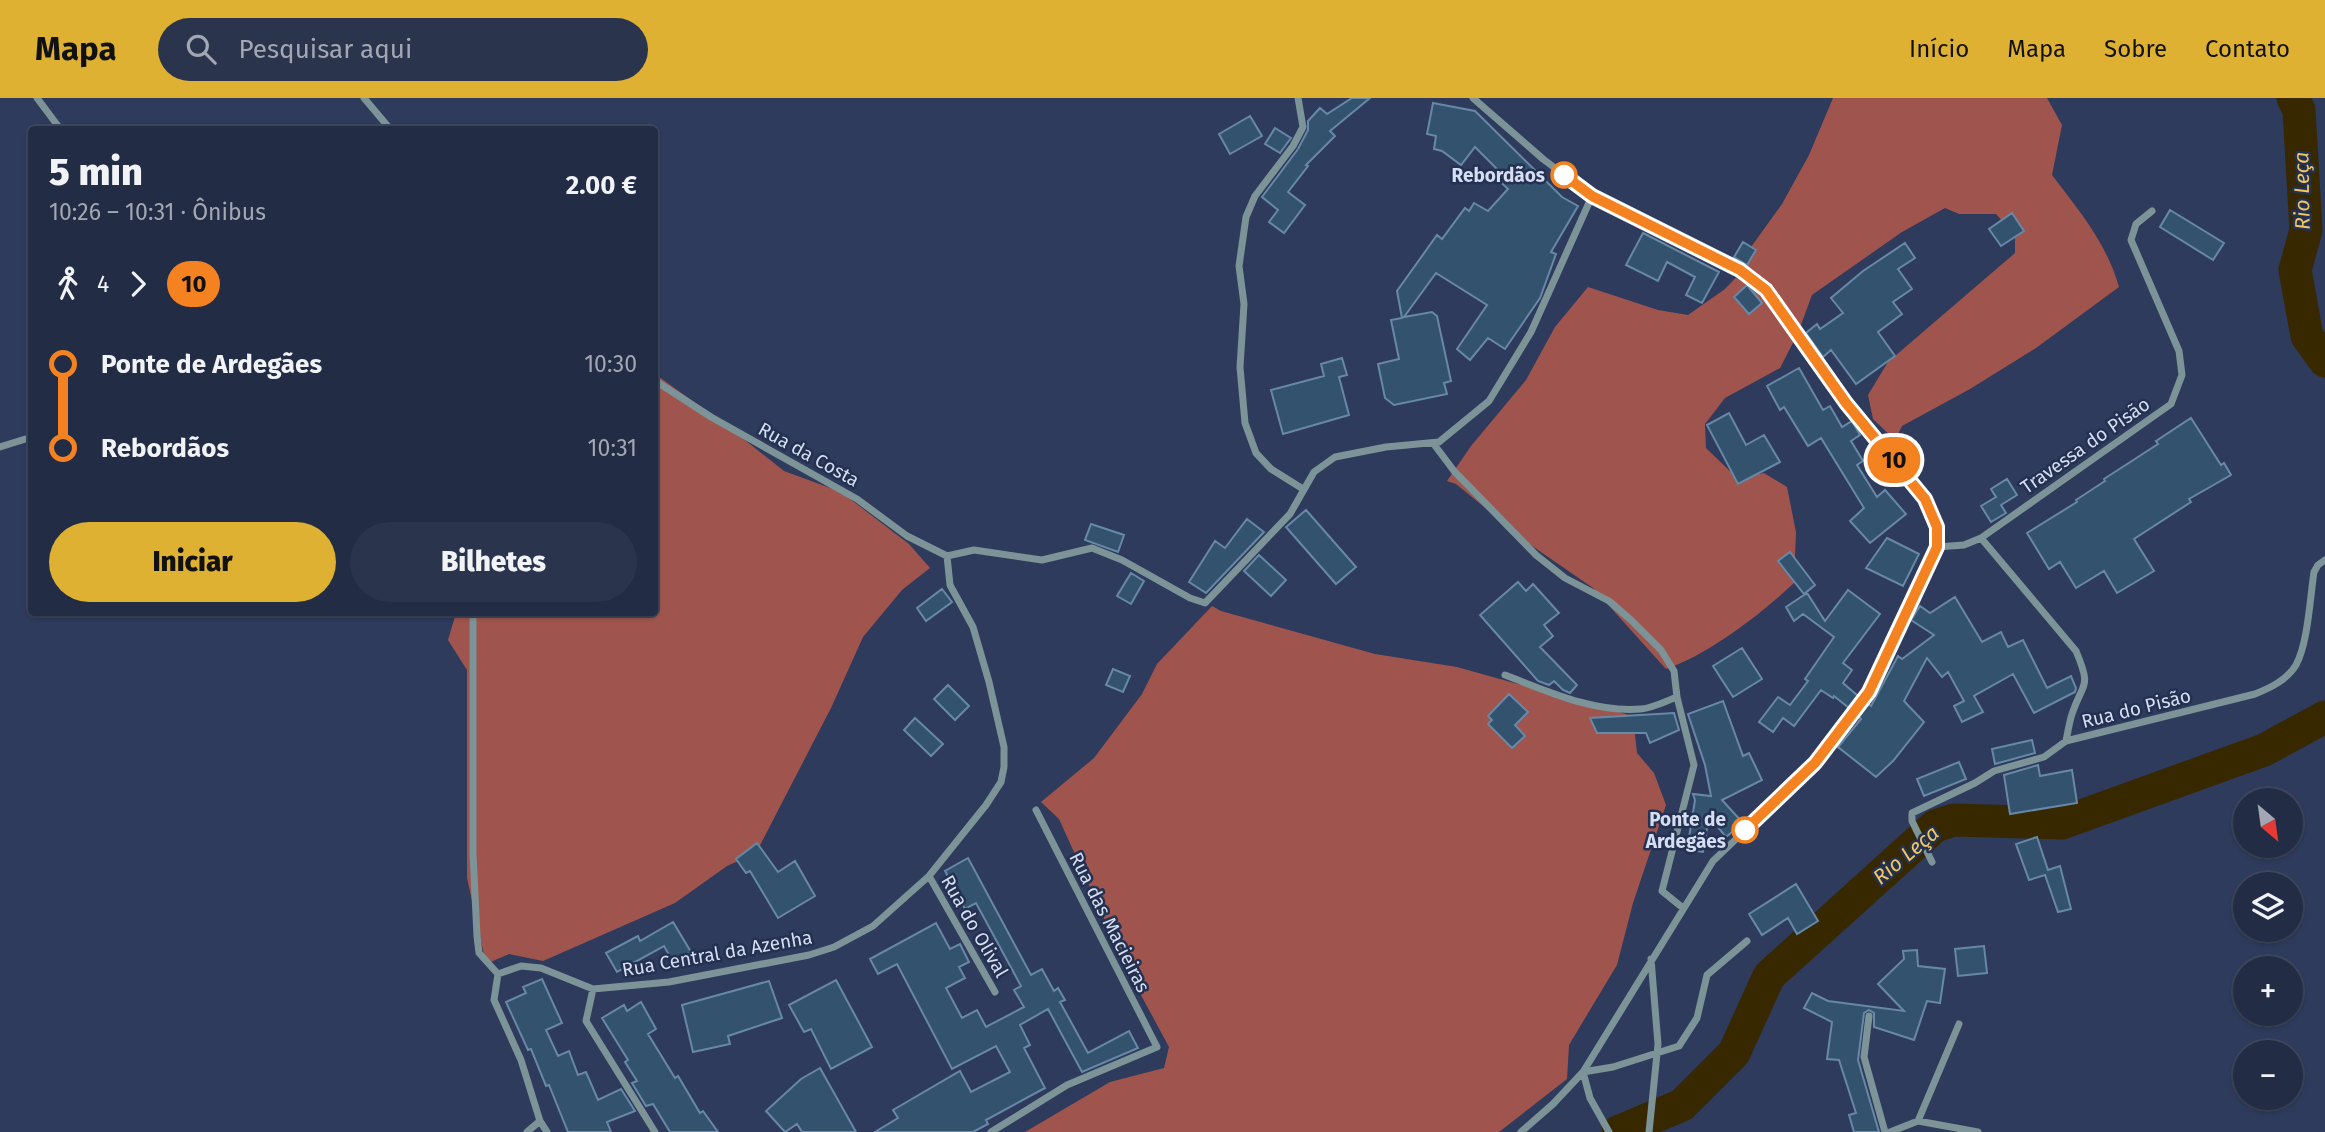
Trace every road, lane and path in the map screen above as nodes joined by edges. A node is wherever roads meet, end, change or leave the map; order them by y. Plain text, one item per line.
1 (37, 98) edge
2 (364, 98) edge
3 (1298, 98) edge
4 (1473, 98) edge
5 (58, 126) edge
6 (388, 126) edge
7 (1592, 196) junction
8 (2152, 211) dead end
9 (658, 383) edge
10 (28, 438) edge
11 (1433, 443) junction
12 (0, 447) edge
13 (1303, 489) junction
14 (1981, 538) junction
15 (1937, 547) junction
16 (947, 556) junction
17 (2325, 560) edge
18 (473, 616) edge
19 (1505, 674) dead end
20 (1677, 697) junction
21 (2066, 741) junction
22 (1036, 810) dead end
23 (1932, 862) dead end
24 (929, 876) junction
25 (1683, 908) junction
26 (1747, 941) dead end
27 (1651, 958) junction
28 (498, 974) junction
29 (593, 989) junction
30 (995, 992) dead end
31 (1869, 1016) dead end
32 (1959, 1024) dead end
33 (1583, 1072) junction
34 (540, 1121) junction
35 (1918, 1121) junction
36 (527, 1132) edge
37 (547, 1132) edge
38 (655, 1132) edge
39 (991, 1132) edge
40 (1521, 1132) edge
41 (1609, 1132) edge
42 (1649, 1132) edge
43 (1887, 1132) edge
44 (1978, 1132) edge

1 - 5 street
2 - 6 street
3 - 13 street
4 - 7 street
7 - 11 street
7 - 15 street
8 - 14 street, Travessa do Pisão
9 - 16 street, Rua da Costa
10 - 12 street
11 - 13 street
11 - 20 street
13 - 16 street
14 - 15 street
14 - 21 street, Rua do Pisão
15 - 25 street
16 - 24 street, Rua Central da Azenha
17 - 21 street, Rua do Pisão
18 - 28 street
19 - 20 street
20 - 25 street
21 - 23 street
22 - 39 street, Rua das Macieiras
24 - 29 street, Rua Central da Azenha
24 - 30 street, Rua do Olival
25 - 27 street
26 - 33 street
27 - 33 street
27 - 42 street
28 - 29 street, Rua Central da Azenha
28 - 34 street
29 - 38 street
31 - 43 street
32 - 35 street
33 - 40 street
33 - 41 street
34 - 36 street
34 - 37 street
35 - 43 street
35 - 44 street

